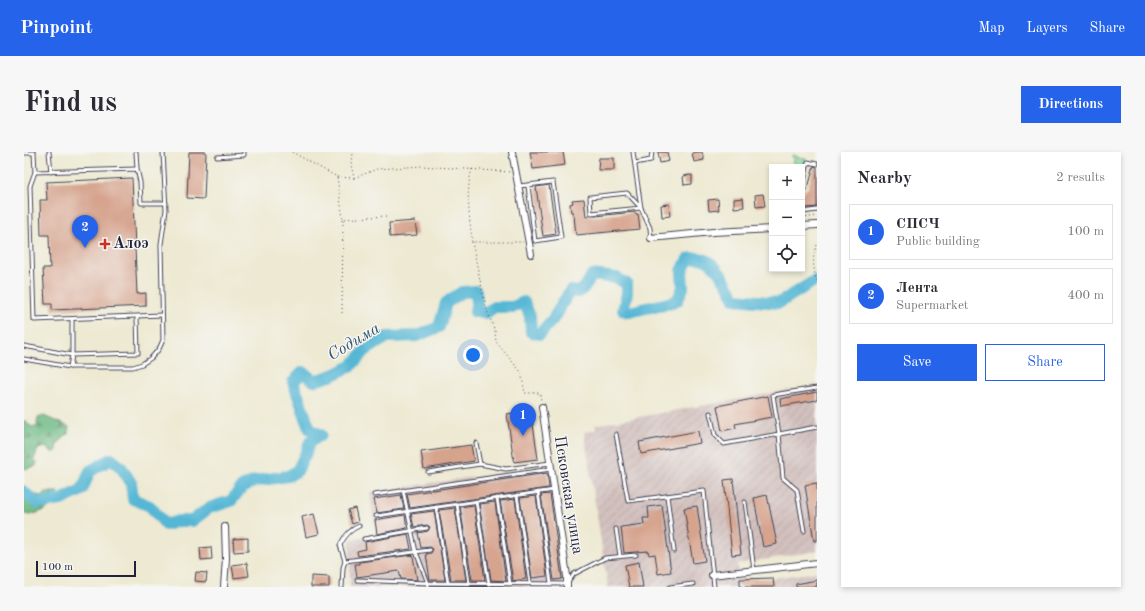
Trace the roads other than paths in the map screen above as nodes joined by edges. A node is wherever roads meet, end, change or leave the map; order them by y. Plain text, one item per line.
1 (49, 152) edge
2 (136, 152) edge
3 (163, 152) edge
4 (244, 152) edge
5 (512, 152) edge
6 (633, 152) edge
7 (652, 152) edge
8 (24, 153) edge
9 (217, 157) dead end
10 (634, 163) junction
11 (817, 164) edge
12 (137, 169) junction
13 (35, 172) junction
14 (51, 172) junction
15 (805, 176) edge
16 (519, 186) junction
17 (528, 186) junction
18 (166, 203) junction
19 (641, 208) junction
20 (817, 210) edge
21 (805, 212) edge
22 (817, 224) edge
23 (805, 226) edge
24 (769, 228) edge
25 (651, 238) joint
26 (532, 242) junction
27 (532, 254) dead end
28 (162, 315) junction
29 (137, 317) junction
30 (72, 320) junction
31 (24, 346) edge
32 (72, 355) junction
33 (24, 360) edge
34 (70, 367) junction
35 (817, 388) edge
36 (542, 407) road end
37 (710, 412) dead end
38 (817, 427) edge
39 (616, 434) dead end
40 (779, 434) junction
41 (476, 443) dead end
42 (480, 464) junction
43 (550, 466) junction
44 (428, 472) dead end
45 (403, 490) junction
46 (554, 490) junction
47 (538, 492) junction
48 (374, 495) dead end
49 (517, 495) junction
50 (666, 496) junction
51 (498, 498) junction
52 (476, 501) junction
53 (745, 502) dead end
54 (456, 504) junction
55 (436, 507) junction
56 (407, 511) junction
57 (376, 516) dead end
58 (359, 526) dead end
59 (225, 527) dead end
60 (427, 528) dead end
61 (616, 529) dead end
62 (412, 531) junction
63 (804, 531) dead end
64 (364, 539) dead end
65 (430, 550) dead end
66 (674, 550) dead end
67 (416, 552) junction
68 (636, 555) dead end
69 (620, 556) junction
70 (345, 561) junction
71 (817, 563) edge
72 (754, 570) junction
73 (712, 575) junction
74 (357, 580) dead end
75 (448, 583) junction
76 (468, 583) junction
77 (530, 583) junction
78 (551, 583) junction
79 (489, 584) junction
80 (510, 584) junction
81 (693, 584) dead end
82 (428, 585) edge
83 (567, 585) edge
84 (224, 587) edge
85 (342, 587) edge
86 (670, 587) edge
87 (714, 587) edge

1 - 14 lane
2 - 12 lane
3 - 18 lane
4 - 9 lane
5 - 16 street
6 - 10 lane
7 - 10 lane
8 - 13 lane
10 - 19 lane
11 - 15 lane
12 - 14 lane
12 - 18 lane
13 - 14 lane
13 - 30 lane
16 - 17 lane
16 - 26 street
17 - 26 lane
17 - 26 lane
18 - 28 lane
19 - 19 lane
19 - 25 lane
20 - 21 lane
22 - 23 street
24 - 25 street
26 - 27 street
28 - 29 lane
28 - 34 lane
29 - 30 lane
29 - 32 lane
30 - 32 lane
31 - 32 lane
32 - 34 lane
33 - 34 lane
35 - 40 lane
36 - 43 street, Псковская улица
37 - 40 lane
38 - 40 lane
39 - 50 lane
40 - 63 lane
41 - 42 lane
42 - 43 lane
42 - 44 lane
43 - 45 lane
43 - 46 street, Псковская улица
45 - 48 lane
45 - 56 lane
46 - 47 lane
46 - 83 street, Псковская улица
47 - 49 lane
47 - 78 lane
49 - 51 lane
49 - 77 lane
50 - 66 lane
50 - 73 lane
51 - 52 lane
51 - 80 lane
52 - 54 lane
52 - 79 lane
53 - 72 lane
54 - 55 lane
54 - 76 lane
55 - 56 lane
55 - 75 lane
56 - 57 lane
56 - 62 lane
58 - 70 lane
59 - 84 street
60 - 62 lane
61 - 69 lane
62 - 64 lane
62 - 67 lane
65 - 67 lane
67 - 70 lane
67 - 82 lane
68 - 69 lane
69 - 83 lane
70 - 85 lane
71 - 72 street
72 - 73 street
73 - 87 lane
74 - 82 lane
75 - 76 lane
75 - 82 lane
76 - 79 lane
77 - 78 lane
77 - 80 lane
78 - 83 lane
79 - 80 lane
81 - 86 lane

